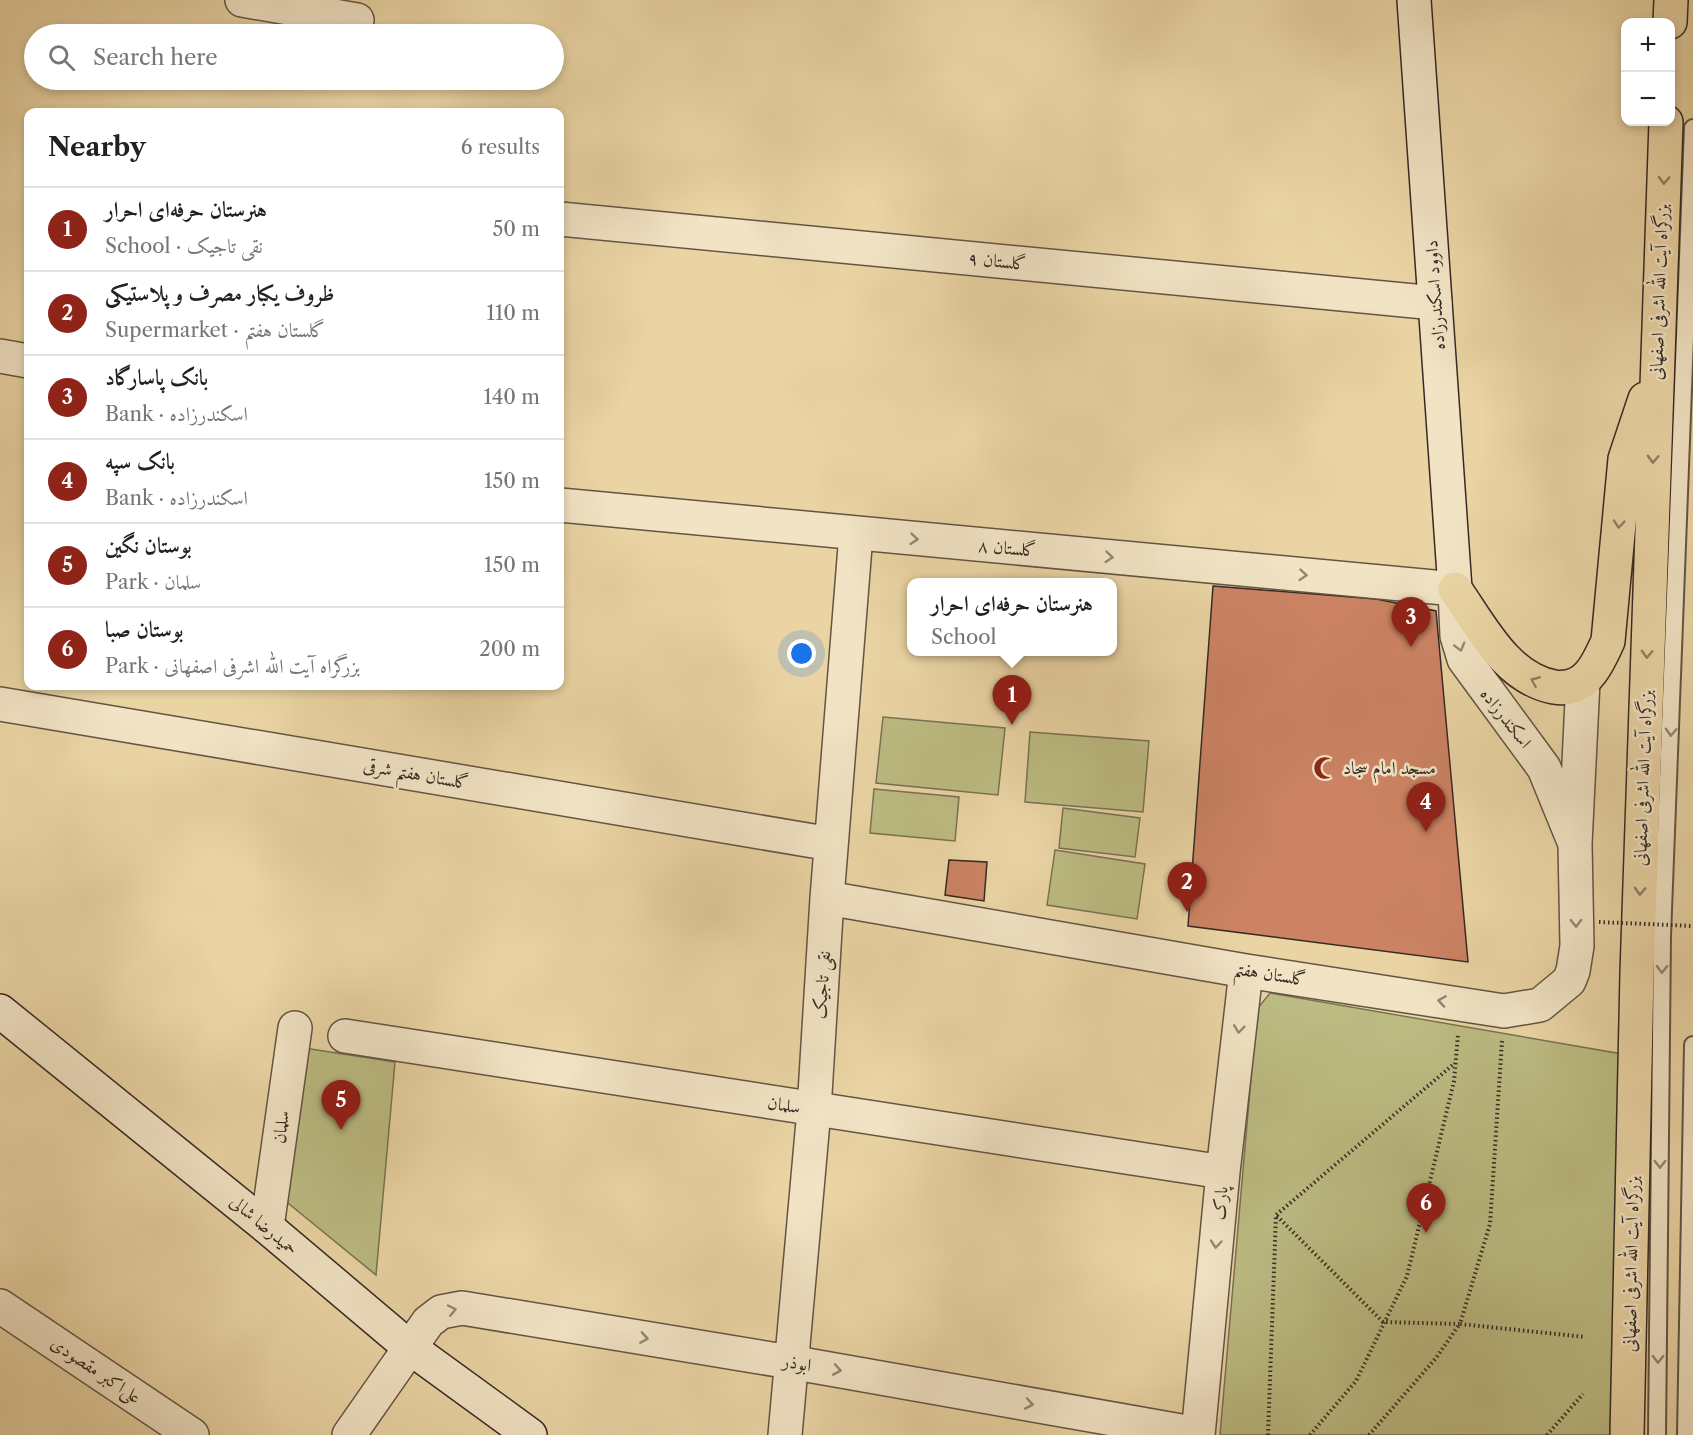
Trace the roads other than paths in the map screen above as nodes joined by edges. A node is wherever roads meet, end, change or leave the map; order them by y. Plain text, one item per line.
1 (242, 0) edge
2 (1414, 0) edge
3 (1671, 0) edge
4 (1670, 18) edge
5 (357, 20) dead end
6 (1666, 126) edge
7 (1693, 128) edge
8 (564, 219) edge
9 (1435, 303) junction
10 (0, 356) edge
11 (24, 360) edge
12 (1656, 366) junction
13 (564, 505) edge
14 (856, 534) junction
15 (1455, 589) junction
16 (1584, 681) junction
17 (0, 704) edge
18 (831, 844) junction
19 (1575, 844) junction
20 (827, 898) junction
21 (1246, 971) junction
22 (0, 1011) edge
23 (295, 1028) dead end
24 (345, 1036) dead end
25 (1693, 1045) edge
26 (814, 1110) junction
27 (1222, 1172) junction
28 (267, 1227) junction
29 (0, 1305) edge
30 (410, 1347) junction
31 (790, 1362) junction
32 (192, 1435) edge
33 (349, 1435) edge
34 (530, 1435) edge
35 (785, 1435) edge
36 (1198, 1435) edge
37 (1627, 1435) edge
38 (1657, 1435) edge
39 (1686, 1435) edge

1 - 5 street
2 - 9 street, داوود اسکندرزاده
3 - 4 highway
6 -> 12 highway, بزرگراه آیت الله اشرفی اصفهانی
7 -> 38 lane
8 - 9 street, گلستان ۹
9 - 15 street, داوود اسکندرزاده
10 - 11 street
12 -> 16 highway
12 -> 37 highway, بزرگراه آیت الله اشرفی اصفهانی
13 - 14 street, گلستان ٨
14 -> 15 street, گلستان ٨
14 - 18 street, نقی تاجیک
16 -> 15 highway
15 -> 19 street, اسکندرزاده
16 - 19 street, گلستان هفتم
17 - 18 street, گلستان هفتم شرقی
18 - 20 street, نقی تاجیک
19 -> 21 street, گلستان هفتم
20 - 21 street, گلستان هفتم
20 - 26 street, نقی تاجیک
21 -> 27 street, پارک
22 - 28 street, حمیدرضا شالی
23 - 28 street, سلمان
24 - 26 street, سلمان
25 - 39 lane
26 - 27 street, سلمان
26 - 31 street, نقی تاجیک
27 -> 36 street, پارک
28 - 30 street, حمیدرضا شالی
29 - 32 street, علی‌اکبر مقصودی
30 -> 31 street, ابوذر
30 - 33 street, ابوذر
30 - 34 street, حمیدرضا شالی
31 - 35 street, نقی تاجیک
31 -> 36 street, ابوذر

